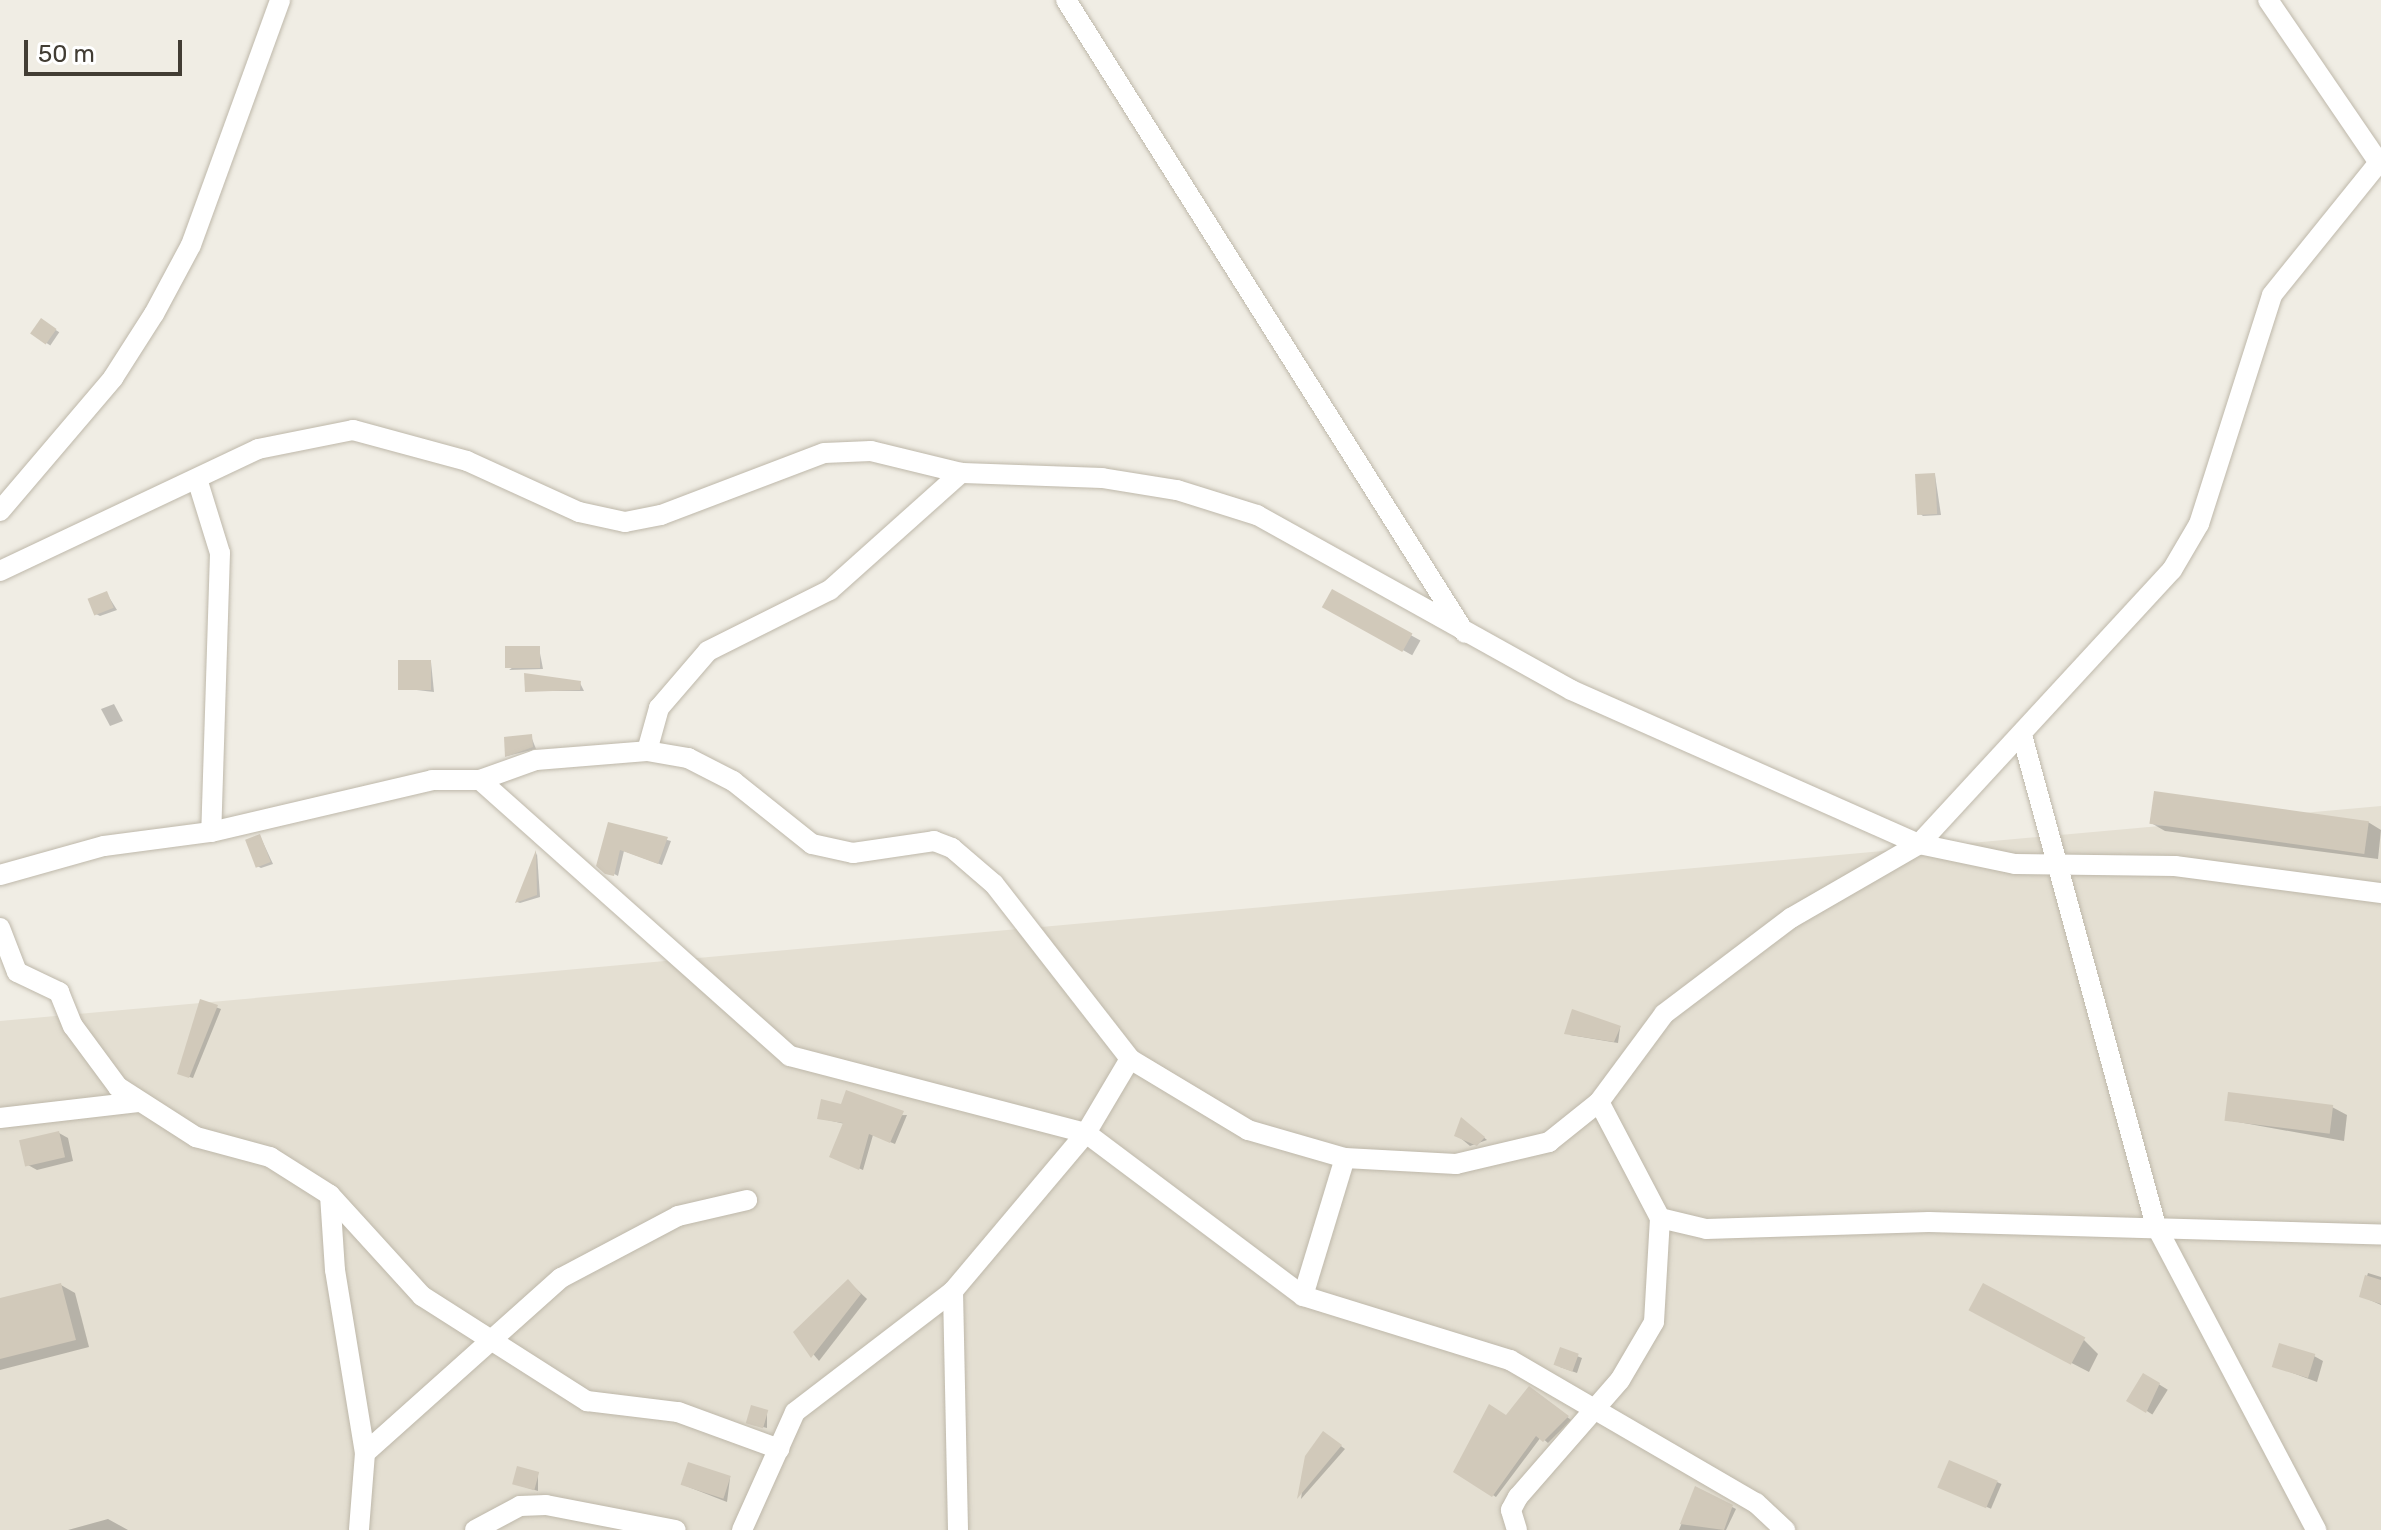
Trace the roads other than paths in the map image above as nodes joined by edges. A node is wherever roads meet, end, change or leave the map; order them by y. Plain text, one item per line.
1 (280, 0) edge
2 (1066, 0) edge
3 (2268, 0) edge
4 (2380, 161) edge
5 (961, 473) junction
6 (198, 482) junction
7 (0, 511) edge
8 (0, 571) edge
9 (1467, 636) junction
10 (2022, 735) junction
11 (647, 751) junction
12 (480, 780) junction
13 (211, 832) junction
14 (1919, 844) junction
15 (2056, 865) junction
16 (0, 875) edge
17 (2381, 893) edge
18 (0, 928) edge
19 (1130, 1059) junction
20 (138, 1102) junction
21 (1599, 1102) junction
22 (0, 1118) edge
23 (1086, 1133) junction
24 (1345, 1158) junction
25 (330, 1195) junction
26 (747, 1200) dead end
27 (1660, 1218) junction
28 (2156, 1226) junction
29 (2381, 1235) edge
30 (953, 1291) junction
31 (1303, 1296) junction
32 (497, 1338) junction
33 (1596, 1406) junction
34 (779, 1449) junction
35 (365, 1453) junction
36 (360, 1530) edge
37 (475, 1530) edge
38 (676, 1530) edge
39 (742, 1530) edge
40 (958, 1530) edge
41 (1517, 1530) edge
42 (1785, 1530) edge
43 (2316, 1530) edge

1 - 7 street
2 - 9 street
3 - 4 street
4 - 10 street
5 - 6 street
5 - 9 street
5 - 11 street
6 - 8 street
6 - 13 street
9 - 14 street
10 - 14 street
10 - 15 street
11 - 12 street
11 - 19 street
12 - 13 street
12 - 23 street
13 - 16 street
14 - 15 street
14 - 21 street
15 - 17 street
15 - 28 street
18 - 20 street
19 - 23 street
19 - 24 street
20 - 22 street
20 - 25 street
21 - 24 street
21 - 27 street
23 - 30 street
23 - 31 street
24 - 31 street
25 - 32 street
25 - 35 street
26 - 32 street
27 - 28 street
27 - 33 street
28 - 29 street
28 - 43 street
30 - 34 street
30 - 40 street
31 - 33 street
32 - 34 street
32 - 35 street
33 - 41 street
33 - 42 street
34 - 39 street
35 - 36 street
37 - 38 street

